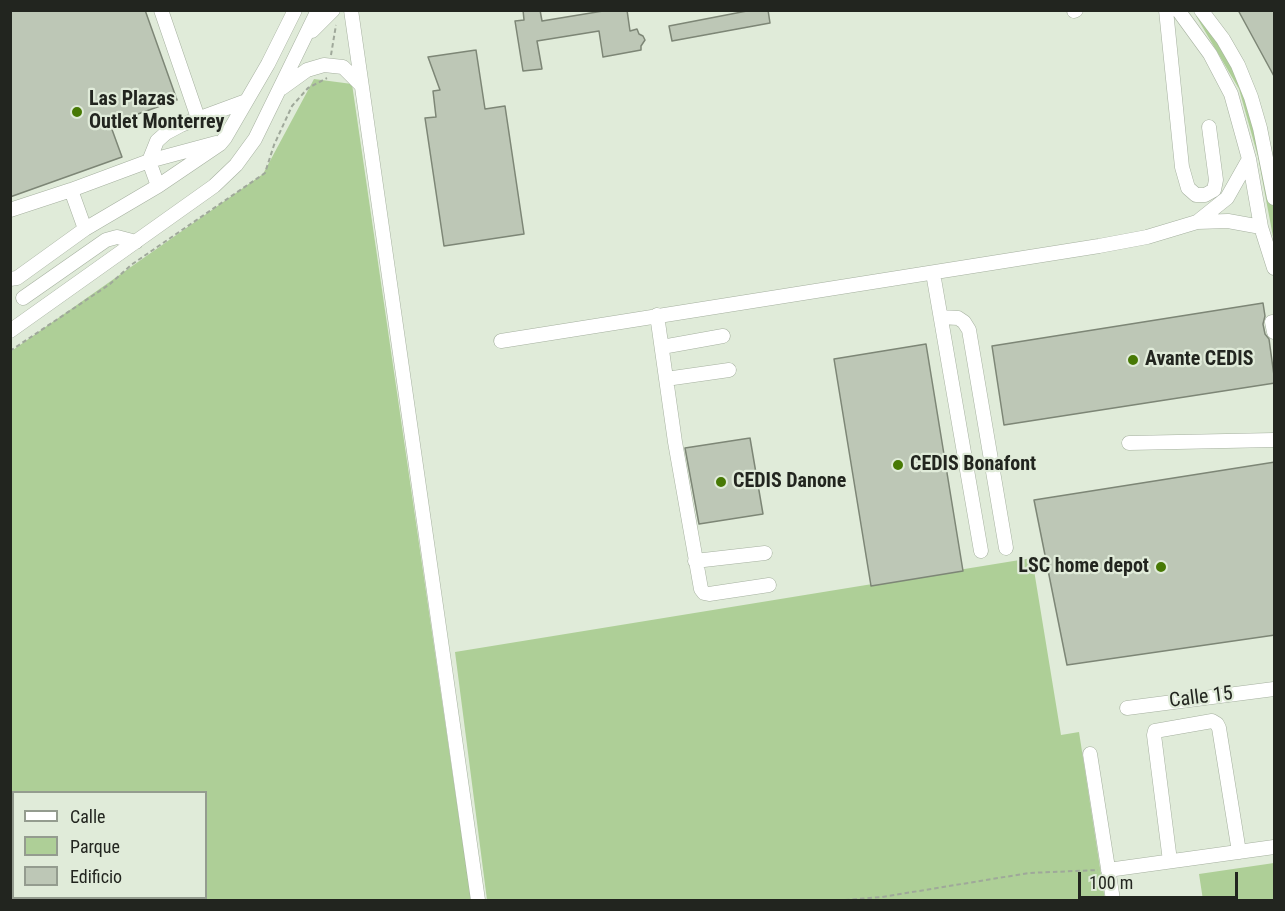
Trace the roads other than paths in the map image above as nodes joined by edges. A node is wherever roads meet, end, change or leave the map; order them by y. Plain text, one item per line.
1 (161, 10) edge
2 (295, 10) edge
3 (318, 10) edge
4 (333, 10) edge
5 (351, 10) edge
6 (1166, 10) edge
7 (1178, 10) edge
8 (1201, 10) edge
9 (306, 37) junction
10 (361, 85) junction
11 (281, 89) junction
12 (246, 101) junction
13 (198, 118) junction
14 (1209, 127) dead end
15 (224, 141) junction
16 (1249, 159) junction
17 (149, 161) junction
18 (158, 186) junction
19 (71, 190) junction
20 (1275, 198) edge
21 (10, 210) edge
22 (1197, 222) junction
23 (1261, 227) junction
24 (85, 230) junction
25 (136, 242) junction
26 (1275, 268) edge
27 (933, 273) junction
28 (10, 279) edge
29 (69, 291) junction
30 (17, 298) edge
31 (657, 315) junction
32 (941, 317) junction
33 (11, 329) edge
34 (723, 336) dead end
35 (501, 341) dead end
36 (662, 348) junction
37 (729, 370) dead end
38 (666, 379) junction
39 (1275, 440) edge
40 (1129, 443) dead end
41 (1006, 548) dead end
42 (981, 551) dead end
43 (765, 553) dead end
44 (695, 561) junction
45 (769, 585) dead end
46 (1275, 688) edge
47 (1126, 708) dead end
48 (1090, 754) dead end
49 (1275, 847) edge
50 (1239, 852) junction
51 (1170, 861) junction
52 (1108, 870) junction
53 (478, 900) edge
54 (1113, 900) edge

1 - 13 street
2 - 12 street
3 - 9 street
4 - 9 street
5 - 10 street
6 - 14 street
7 - 16 street
8 - 20 street
9 - 11 street
10 - 11 street
10 - 53 street
11 - 25 street
12 - 13 street
12 - 15 street
13 - 17 street
15 - 17 street
15 - 18 street
16 - 22 street
16 - 23 street
17 - 18 street
17 - 19 street
18 - 24 street
19 - 21 street
19 - 24 street
22 - 23 street
22 - 27 street
23 - 26 street
24 - 28 street
25 - 29 street
25 - 30 street
27 - 31 street
27 - 32 street
29 - 30 street
29 - 33 street
31 - 35 street
31 - 36 street
32 - 41 street
32 - 42 street
34 - 36 street
36 - 38 street
37 - 38 street
38 - 44 street
39 - 40 street
43 - 44 street
44 - 45 street
46 - 47 street, Calle 15
48 - 52 street
49 - 50 street
50 - 51 street
50 - 51 street
51 - 52 street
52 - 54 street

